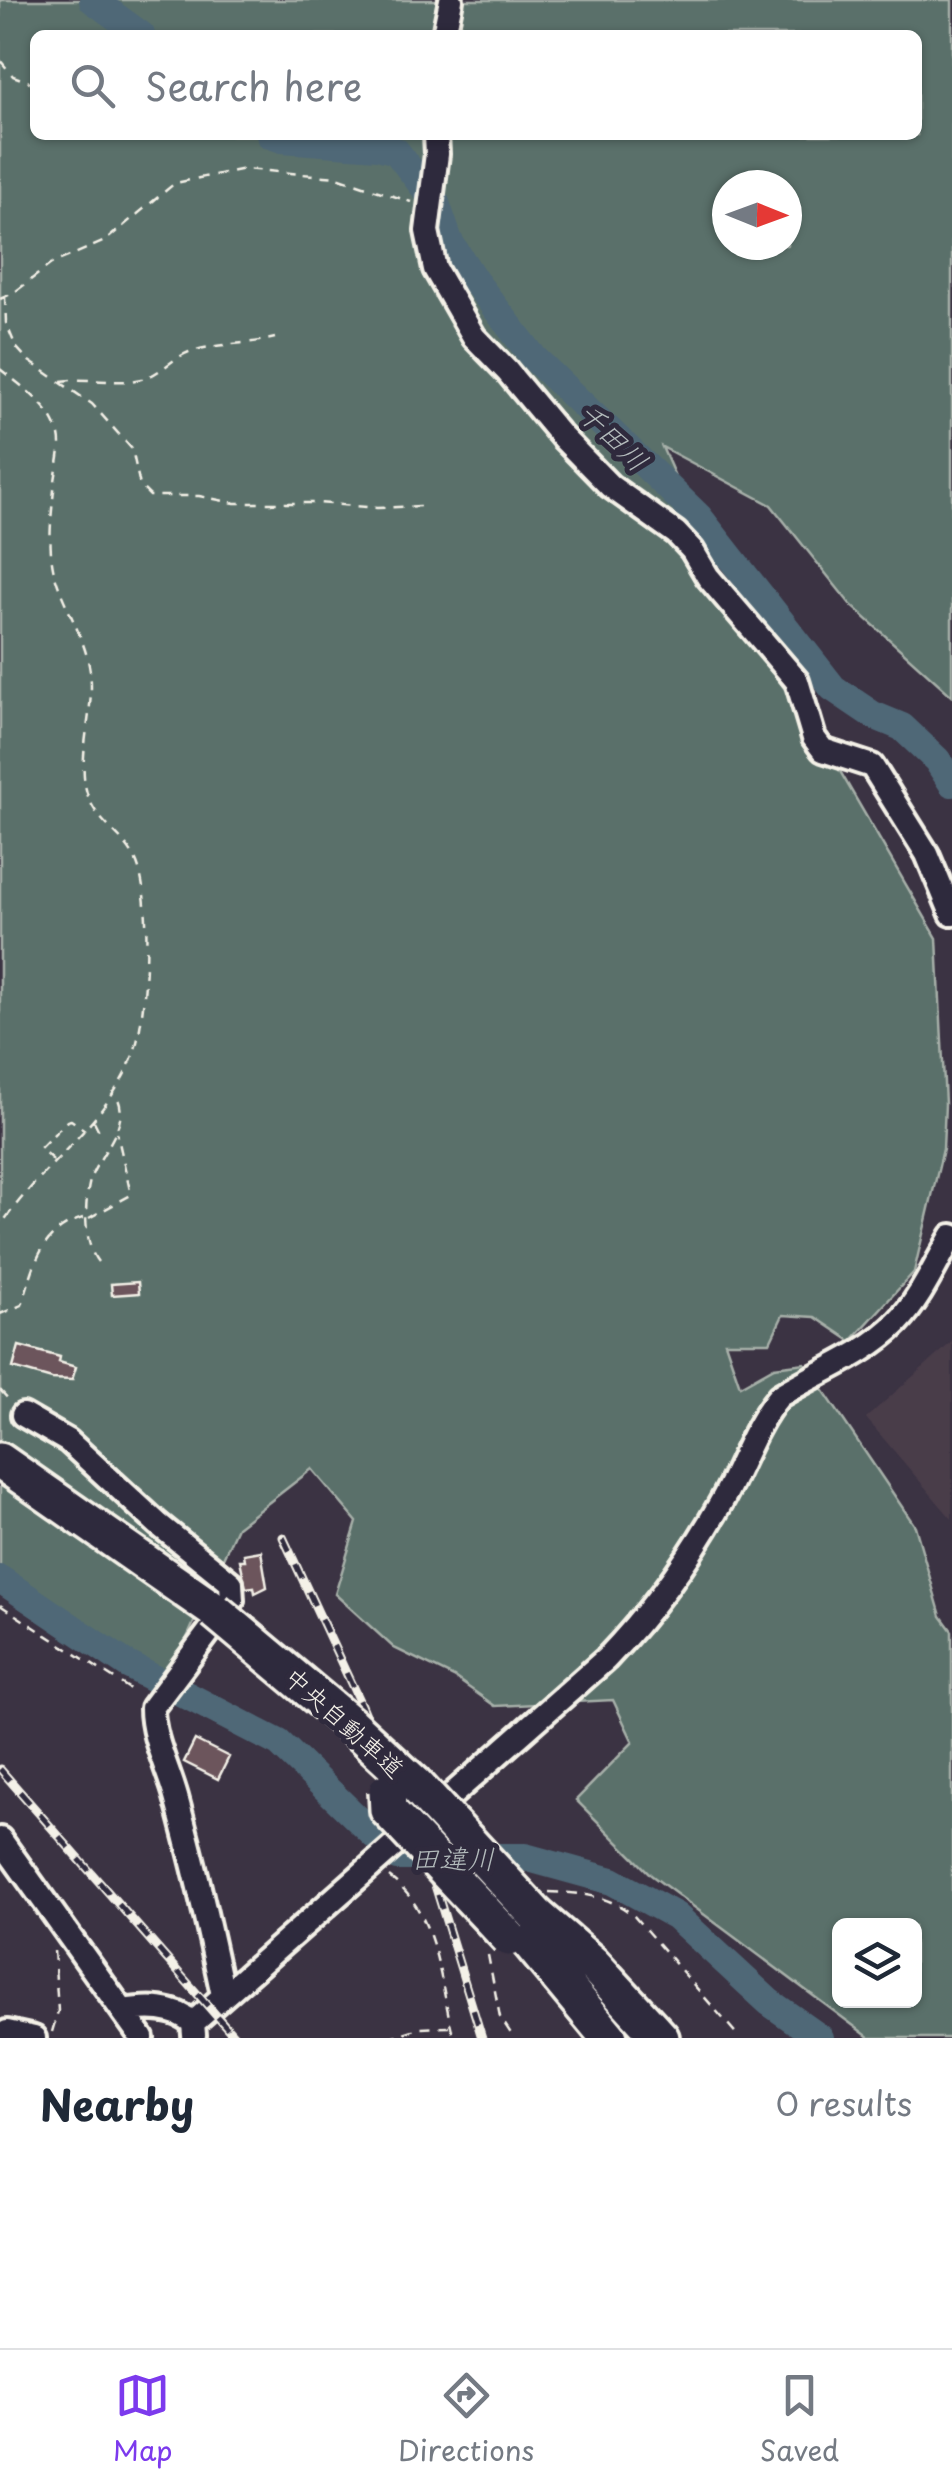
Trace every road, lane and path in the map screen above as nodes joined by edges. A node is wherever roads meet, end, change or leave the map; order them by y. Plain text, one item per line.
1 (452, 0) edge
2 (445, 30) edge
3 (0, 60) edge
4 (30, 82) edge
5 (437, 140) edge
6 (429, 209) junction
7 (2, 297) edge
8 (275, 338) dead end
9 (0, 369) edge
10 (59, 381) junction
11 (420, 506) dead end
12 (952, 914) edge
13 (112, 1090) junction
14 (93, 1120) junction
15 (85, 1130) junction
16 (116, 1132) junction
17 (101, 1135) dead end
18 (54, 1161) junction
19 (87, 1218) junction
20 (0, 1227) edge
21 (952, 1236) edge
22 (98, 1262) dead end
23 (0, 1314) edge
24 (23, 1415) dead end
25 (0, 1461) edge
26 (0, 1489) edge
27 (0, 1604) edge
28 (207, 1619) junction
29 (155, 1703) junction
30 (0, 1839) edge
31 (374, 1863) junction
32 (521, 1927) junction
33 (53, 1934) dead end
34 (223, 1994) junction
35 (451, 2026) junction
36 (132, 2028) edge
37 (194, 2030) edge
38 (7, 2032) dead end
39 (34, 2038) edge
40 (50, 2038) edge
41 (388, 2038) edge
42 (454, 2038) edge
43 (592, 2038) edge
44 (609, 2038) edge
45 (640, 2038) edge
46 (661, 2038) edge

1 - 2 street
3 - 4 path
5 - 6 street
6 - 7 path
6 - 12 street
7 - 10 path
8 - 10 path
9 - 13 path
10 - 11 path
13 - 14 path
13 - 16 path
14 - 15 path
14 - 17 path
15 - 18 path
15 - 18 path
16 - 19 path
16 - 19 path
18 - 20 path
19 - 22 path
19 - 23 path
21 - 31 street
24 - 29 street
25 - 28 highway, 中央自動車道
26 - 28 highway, 中央自動車道
27 - 29 path
28 - 32 highway, 中央自動車道
28 - 32 highway, 中央自動車道, bridge
29 - 34 street
30 - 36 street
31 - 34 street
31 - 35 path
32 - 43 highway
32 - 44 highway, 中央自動車道
32 - 45 highway, 中央自動車道
32 - 46 highway
33 - 40 path
34 - 37 street
35 - 41 path
35 - 42 path
36 - 37 street
38 - 39 street

